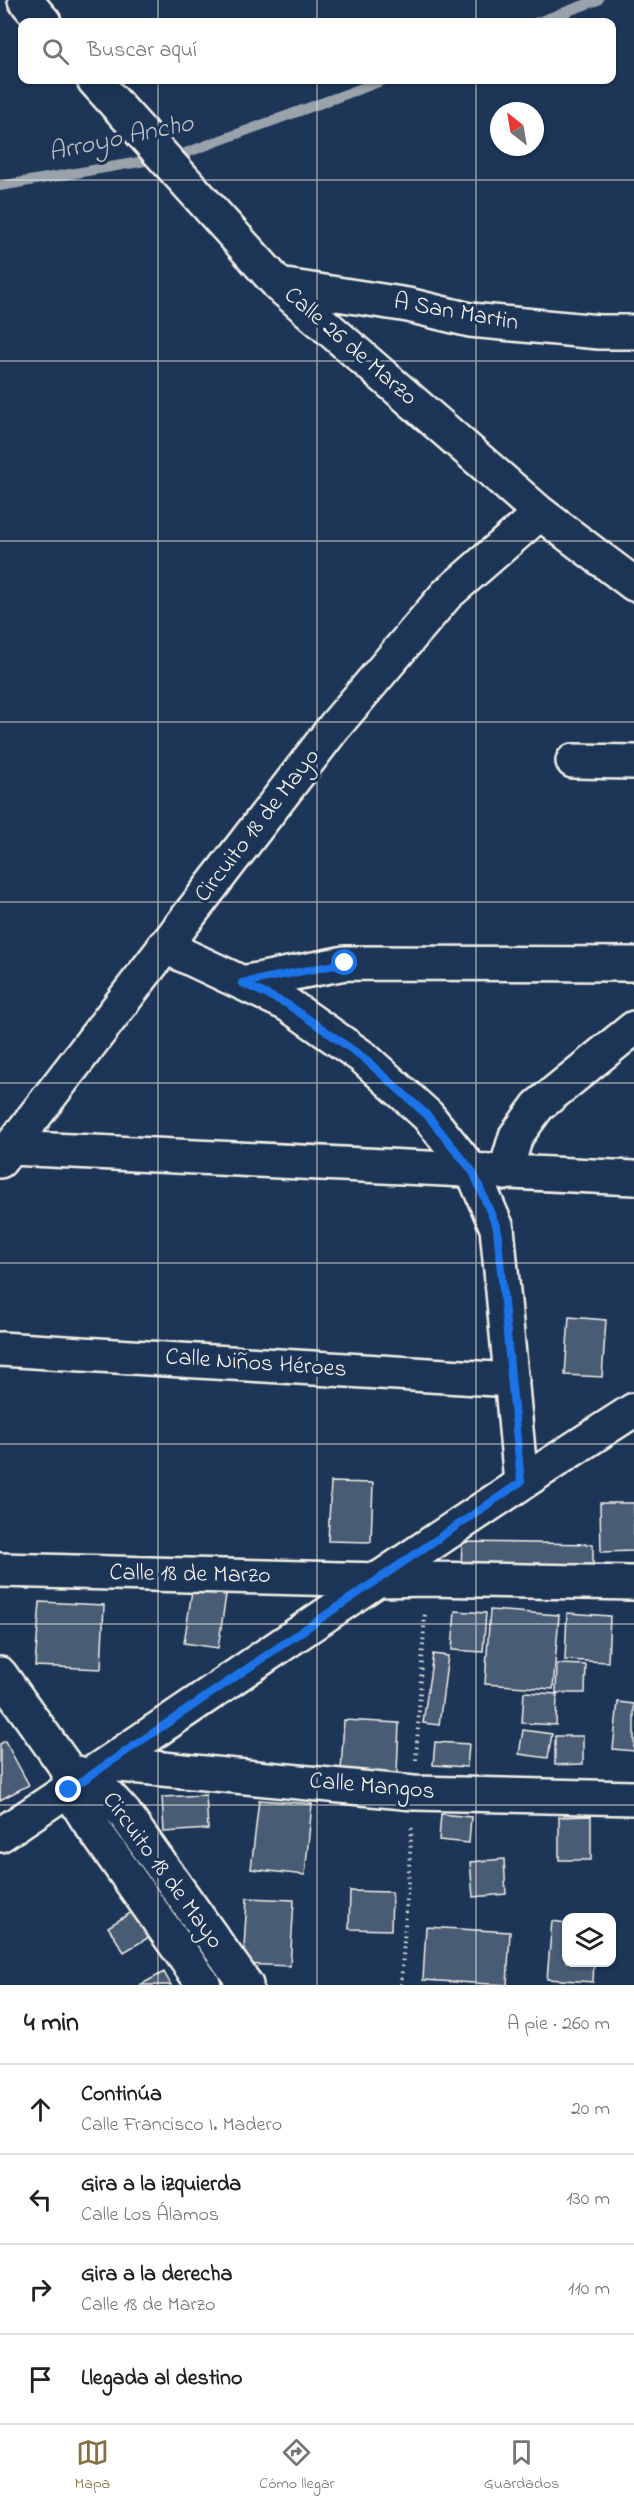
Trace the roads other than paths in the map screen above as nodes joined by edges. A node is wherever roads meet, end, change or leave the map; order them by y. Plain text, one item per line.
1 (25, 0) edge
2 (41, 18) edge
3 (98, 84) edge
4 (279, 285) junction
5 (634, 332) edge
6 (540, 513) junction
7 (634, 584) edge
8 (573, 761) dead end
9 (634, 762) edge
10 (164, 946) junction
11 (634, 964) edge
12 (242, 983) junction
13 (634, 1028) edge
14 (5, 1155) edge
15 (489, 1172) junction
16 (634, 1178) edge
17 (0, 1348) edge
18 (512, 1380) junction
19 (634, 1410) edge
20 (521, 1482) junction
21 (0, 1570) edge
22 (380, 1580) junction
23 (634, 1583) edge
24 (0, 1674) edge
25 (85, 1775) junction
26 (634, 1798) edge
27 (0, 1835) edge
28 (204, 1985) edge
29 (246, 1985) edge

1 - 2 street
3 - 4 street, Calle 26 de Marzo
4 - 5 street, A San Martin
4 - 6 street, Calle 26 de Marzo
6 - 7 street, Calle 26 de Marzo
6 - 10 street, Circuito 18 de Mayo
8 - 9 street
10 - 12 street
10 - 14 street, Circuito 18 de Mayo
11 - 12 street
12 - 15 street
13 - 15 street
14 - 15 street
15 - 16 street
15 - 18 street
17 - 18 street, Calle Niños Héroes
18 - 20 street
19 - 20 street
20 - 22 street
21 - 22 street, Calle 18 de Marzo
22 - 23 street, Calle 18 de Marzo
22 - 25 street
24 - 25 street, Circuito 18 de Mayo
25 - 26 street, Calle Mangos
25 - 27 street
25 - 28 street, Circuito 18 de Mayo
25 - 29 street, Circuito 18 de Mayo

